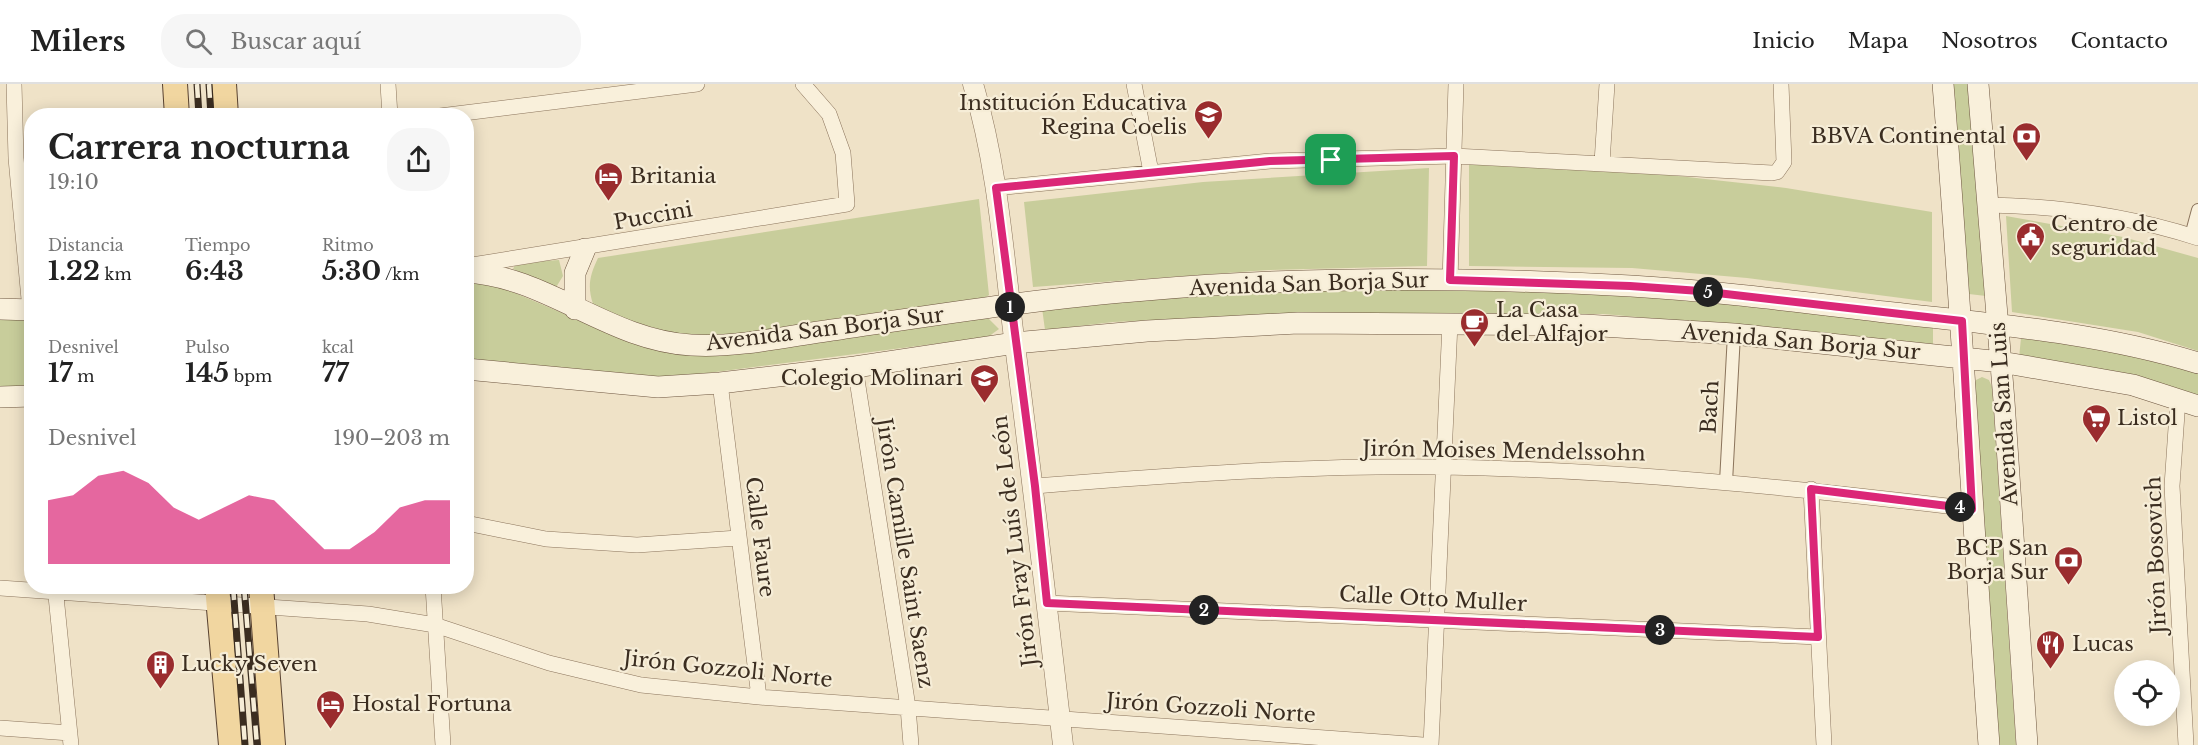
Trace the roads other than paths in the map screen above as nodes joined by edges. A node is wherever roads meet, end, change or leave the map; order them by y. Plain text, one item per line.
1 (14, 84) edge
2 (175, 84) edge
3 (224, 84) edge
4 (388, 84) edge
5 (696, 84) edge
6 (803, 84) edge
7 (973, 84) edge
8 (1134, 84) edge
9 (1456, 84) edge
10 (1607, 84) edge
11 (1780, 84) edge
12 (1943, 84) edge
13 (1978, 84) edge
14 (176, 108) edge
15 (226, 108) edge
16 (390, 108) edge
17 (474, 112) edge
18 (1454, 156) junction
19 (0, 158) edge
20 (16, 158) junction
21 (1602, 163) junction
22 (1151, 172) junction
23 (996, 188) junction
24 (1988, 205) junction
25 (2198, 210) edge
26 (2194, 237) edge
27 (24, 239) edge
28 (585, 249) junction
29 (474, 265) edge
30 (474, 272) edge
31 (1450, 280) junction
32 (1010, 304) junction
33 (0, 309) edge
34 (574, 309) junction
35 (24, 310) edge
36 (1962, 321) junction
37 (1450, 323) junction
38 (1997, 325) junction
39 (1734, 333) junction
40 (1015, 343) junction
41 (1964, 358) junction
42 (2001, 362) junction
43 (2198, 363) edge
44 (855, 367) junction
45 (474, 370) edge
46 (720, 383) junction
47 (24, 396) edge
48 (0, 397) edge
49 (2178, 399) junction
50 (2198, 406) edge
51 (1445, 467) junction
52 (1726, 482) junction
53 (1035, 486) junction
54 (1811, 489) junction
55 (1972, 509) junction
56 (474, 525) edge
57 (738, 538) junction
58 (0, 588) edge
59 (24, 589) edge
60 (55, 594) edge
61 (185, 594) edge
62 (433, 594) edge
63 (218, 595) edge
64 (262, 596) edge
65 (1047, 603) junction
66 (1437, 620) junction
67 (435, 625) junction
68 (1818, 637) junction
69 (759, 697) junction
70 (908, 707) junction
71 (1060, 718) junction
72 (0, 728) edge
73 (71, 739) edge
74 (231, 745) edge
75 (273, 745) edge
76 (443, 745) edge
77 (911, 745) edge
78 (1063, 745) edge
79 (1423, 745) edge
80 (1431, 745) edge
81 (1824, 745) edge
82 (1989, 745) edge
83 (2026, 745) edge
84 (2186, 745) edge

1 - 20 street
2 - 14 main road
3 - 15 main road
4 - 16 street
5 - 17 street
6 - 28 street, Puccini
7 - 23 street, Jirón Fray Luís de León
8 - 22 street
9 - 18 street
10 - 21 street
11 - 21 street
12 - 36 main road, Avenida San Luis
13 - 24 main road, Avenida San Luis
18 - 21 street
18 - 22 street
18 - 31 street
19 - 20 street
20 - 27 street
22 - 23 street
23 - 32 street, Jirón Fray Luís de León
24 - 26 street
24 - 38 main road, Avenida San Luis
25 - 26 street
28 - 29 street, Puccini
28 - 34 main road
30 - 34 main road, Avenida San Borja Sur
31 - 32 main road, Avenida San Borja Sur
31 - 36 main road, Avenida San Borja Sur
32 - 34 main road, Avenida San Borja Sur
32 - 40 street, Jirón Fray Luís de León
33 - 35 main road
36 - 38 main road, Avenida San Borja Sur
36 - 41 main road, Avenida San Luis
37 - 39 main road, Avenida San Borja Sur
37 - 40 main road, Avenida San Borja Sur
37 - 51 street
38 - 42 main road, Avenida San Luis
38 - 43 main road, Avenida San Borja Sur
39 - 41 main road, Avenida San Borja Sur
39 - 52 street, Bach
40 - 44 main road, Avenida San Borja Sur
40 - 53 street, Jirón Fray Luís de León
41 - 42 main road, Avenida San Borja Sur
41 - 55 main road, Avenida San Luis
42 - 49 main road, Avenida San Borja Sur
42 - 83 main road, Avenida San Luis
44 - 46 main road, Avenida San Borja Sur
44 - 70 street, Jirón Camille Saint Saenz
45 - 46 main road, Avenida San Borja Sur
46 - 57 street, Calle Faure
47 - 48 main road
49 - 50 main road, Avenida San Borja Sur
49 - 84 street, Jirón Bosovich
51 - 52 street, Jirón Moises Mendelssohn
51 - 53 street, Jirón Moises Mendelssohn
51 - 66 street
52 - 54 street, Jirón Moises Mendelssohn
53 - 65 street, Jirón Fray Luís de León
54 - 55 street, Jirón Moises Mendelssohn
54 - 68 street
55 - 82 main road, Avenida San Luis
56 - 57 street
57 - 69 street, Calle Faure
58 - 59 street, Jirón Gozzoli Norte
60 - 73 street
61 - 63 street, Jirón Gozzoli Norte
62 - 67 street
63 - 64 street, Jirón Gozzoli Norte
63 - 74 main road
64 - 67 street, Jirón Gozzoli Norte
64 - 75 main road
65 - 66 street, Calle Otto Muller
65 - 71 street, Jirón Fray Luís de León
66 - 68 street, Calle Otto Muller
66 - 80 street
67 - 69 street, Jirón Gozzoli Norte
67 - 76 street
68 - 81 street
69 - 70 street, Jirón Gozzoli Norte
70 - 71 street, Jirón Gozzoli Norte
70 - 77 street, Jirón Camille Saint Saenz
71 - 78 street, Jirón Fray Luís de León
71 - 79 street, Jirón Gozzoli Norte
72 - 73 street

